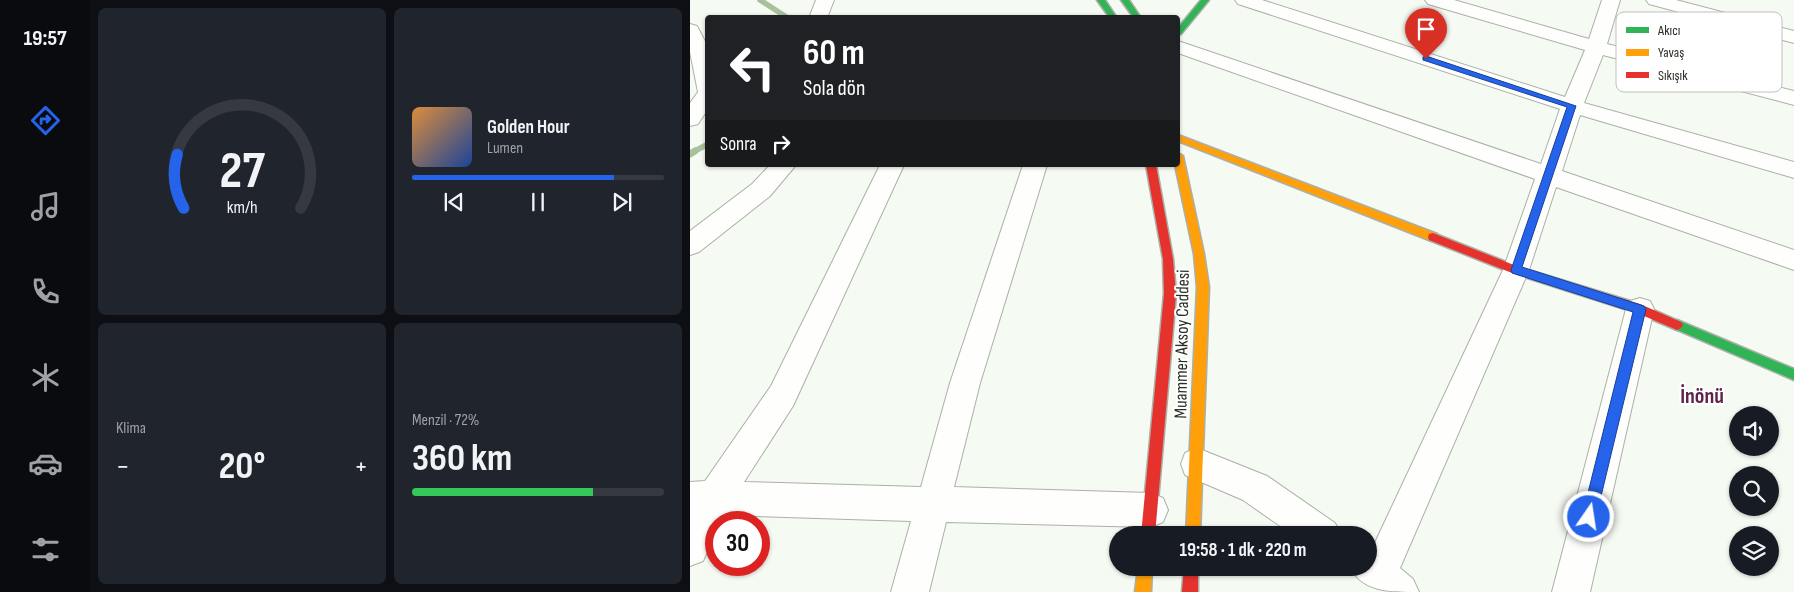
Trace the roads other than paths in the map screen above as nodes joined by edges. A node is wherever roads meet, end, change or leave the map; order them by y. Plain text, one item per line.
1 (825, 0) edge
2 (1101, 0) edge
3 (1126, 0) edge
4 (1205, 0) edge
5 (1244, 0) edge
6 (1434, 0) edge
7 (1611, 0) edge
8 (1655, 0) edge
9 (1726, 9) edge
10 (819, 15) edge
11 (1112, 15) edge
12 (1136, 15) edge
13 (690, 30) edge
14 (1180, 30) edge
15 (1782, 32) edge
16 (1794, 37) edge
17 (1596, 47) junction
18 (1180, 48) edge
19 (1616, 52) edge
20 (705, 58) edge
21 (1771, 92) edge
22 (705, 97) edge
23 (1794, 98) edge
24 (1572, 106) junction
25 (690, 120) edge
26 (1180, 139) edge
27 (1180, 165) edge
28 (782, 167) edge
29 (891, 167) edge
30 (1034, 167) edge
31 (1151, 167) edge
32 (1794, 170) edge
33 (1548, 176) junction
34 (690, 245) edge
35 (1794, 260) edge
36 (1516, 270) junction
37 (1640, 309) junction
38 (1793, 374) edge
39 (1197, 464) junction
40 (702, 498) edge
41 (934, 504) junction
42 (1150, 523) edge
43 (1194, 526) edge
44 (1310, 526) edge
45 (690, 548) edge
46 (1144, 576) edge
47 (1191, 576) edge
48 (1382, 577) edge
49 (910, 592) edge
50 (1143, 592) edge
51 (1190, 592) edge
52 (1571, 592) edge

1 - 10 street
2 - 11 main road
3 - 12 main road
4 - 14 main road
5 - 24 street
6 - 17 street
7 - 17 street
8 - 9 street
13 - 20 street
15 - 16 street
17 - 19 street
17 - 24 street
18 - 33 street
21 - 23 street
22 - 25 street
24 - 32 street
24 - 33 street
26 - 36 main road
27 - 39 main road, Muammer Aksoy Caddesi
28 - 34 street
29 - 40 street
30 - 41 street
31 - 42 main road
33 - 35 street
33 - 36 street
36 - 37 main road
36 - 48 street
37 - 38 main road
37 - 52 street
39 - 43 main road, Muammer Aksoy Caddesi
39 - 44 street
40 - 41 street
40 - 45 street
41 - 42 street
41 - 49 street
46 - 50 main road
47 - 51 main road

